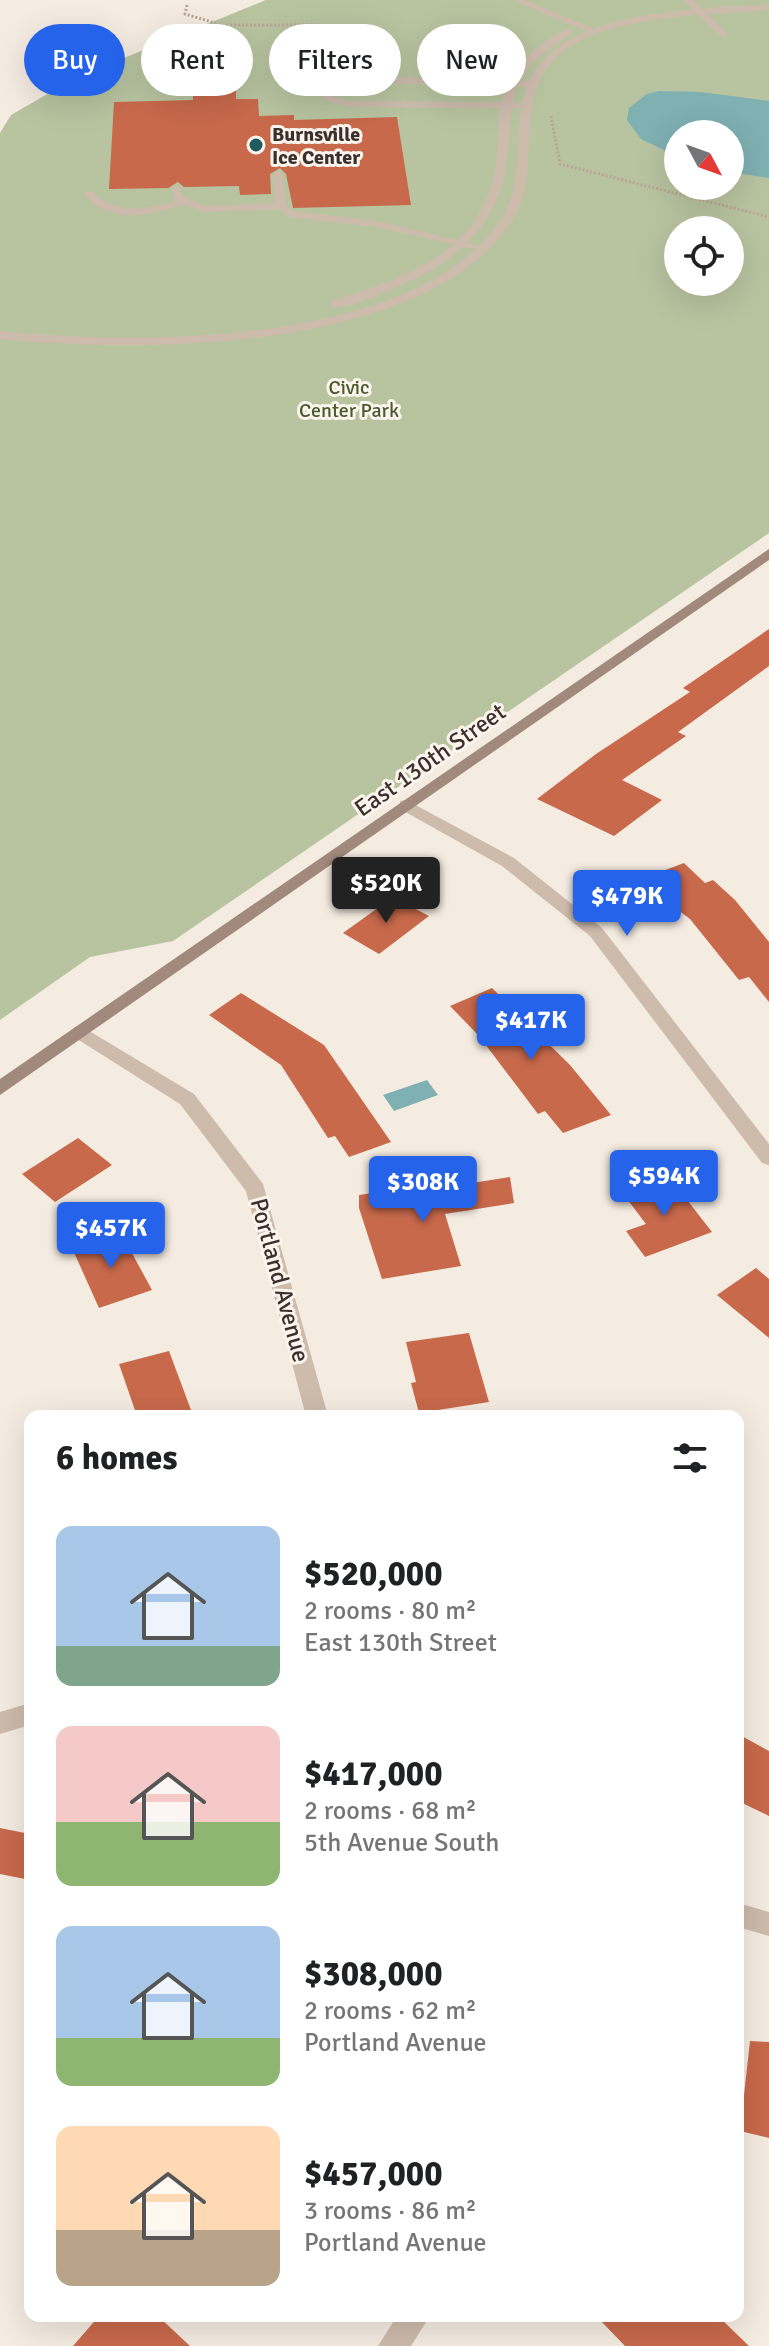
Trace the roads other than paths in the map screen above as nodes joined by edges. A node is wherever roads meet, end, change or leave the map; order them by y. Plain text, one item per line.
1 (517, 0) edge
2 (754, 0) edge
3 (694, 6) edge
4 (769, 7) edge
5 (581, 26) junction
6 (596, 32) junction
7 (723, 34) dead end
8 (526, 59) edge
9 (417, 81) edge
10 (526, 84) edge
11 (532, 84) junction
12 (508, 96) edge
13 (507, 104) junction
14 (528, 109) junction
15 (278, 174) dead end
16 (176, 188) dead end
17 (88, 193) dead end
18 (182, 202) junction
19 (281, 206) junction
20 (460, 243) junction
21 (483, 248) junction
22 (0, 322) edge
23 (0, 335) edge
24 (769, 553) edge
25 (406, 805) junction
26 (81, 1032) junction
27 (0, 1088) edge
28 (769, 1158) edge
29 (315, 1410) edge
30 (24, 1716) edge
31 (0, 1723) edge
32 (744, 1917) edge
33 (769, 1924) edge

1 - 5 lane
2 - 3 street
3 - 4 street
3 - 5 street
3 - 6 street
3 - 7 lane
5 - 6 lane
5 - 8 street
6 - 11 street
9 - 13 lane
10 - 11 lane
11 - 14 street
12 - 13 street
13 - 14 lane
13 - 20 street
14 - 21 street
15 - 19 lane
16 - 18 lane
17 - 18 lane
18 - 19 lane
19 - 20 lane
20 - 21 lane
20 - 22 street
21 - 23 street
24 - 25 street, East 130th Street
25 - 26 street, East 130th Street
25 - 28 street
26 - 27 street, East 130th Street
26 - 29 street, Portland Avenue
30 - 31 street
32 - 33 street

